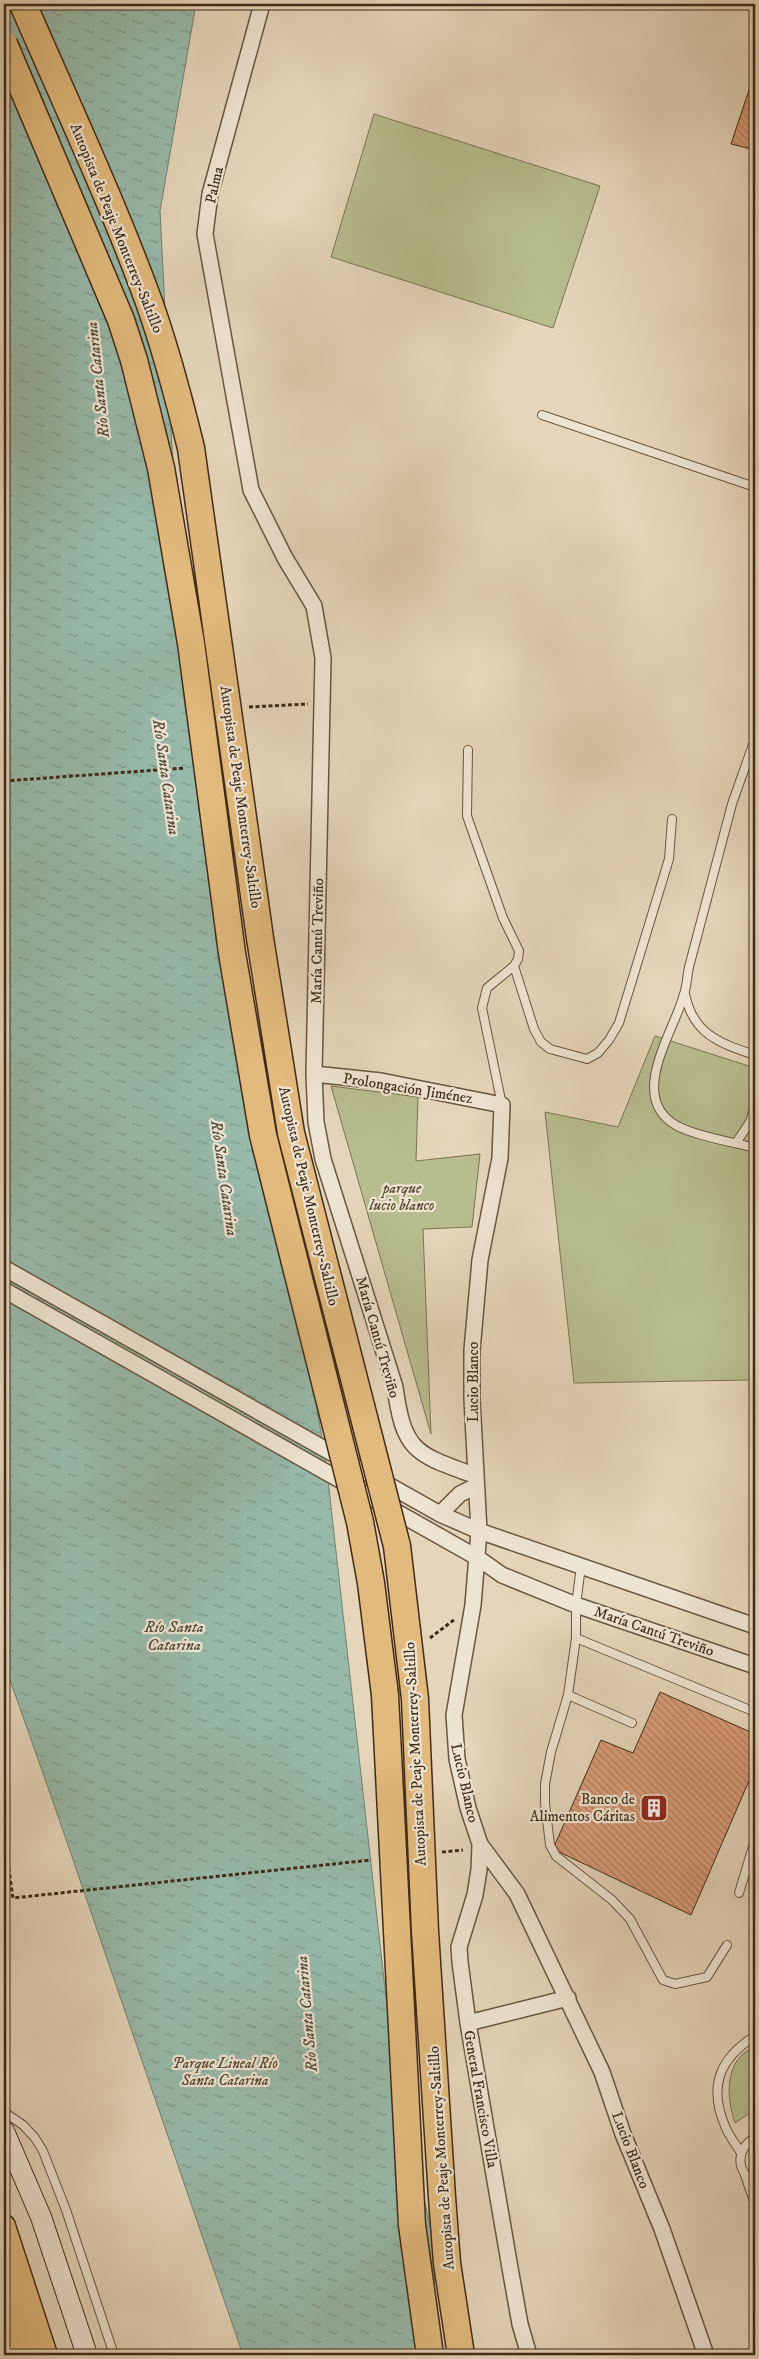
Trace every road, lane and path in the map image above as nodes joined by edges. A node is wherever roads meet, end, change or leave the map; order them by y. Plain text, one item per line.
1 (23, 4) edge
2 (262, 4) edge
3 (4, 44) edge
4 (229, 369) joint
5 (542, 415) dead end
6 (755, 486) edge
7 (296, 705) dead end
8 (249, 717) dead end
9 (755, 739) edge
10 (468, 750) dead end
11 (192, 768) dead end
12 (4, 781) edge
13 (672, 819) dead end
14 (514, 966) junction
15 (684, 994) junction
16 (755, 1055) edge
17 (314, 1074) junction
18 (502, 1105) junction
19 (755, 1106) edge
20 (736, 1143) junction
21 (755, 1148) edge
22 (4, 1268) edge
23 (4, 1290) edge
24 (476, 1476) junction
25 (440, 1514) junction
26 (479, 1531) junction
27 (478, 1558) junction
28 (581, 1566) junction
29 (576, 1605) junction
30 (755, 1626) edge
31 (576, 1638) junction
32 (755, 1666) edge
33 (568, 1695) junction
34 (755, 1712) edge
35 (632, 1723) dead end
36 (4, 1836) edge
37 (755, 1840) edge
38 (480, 1844) junction
39 (466, 1850) dead end
40 (436, 1853) dead end
41 (377, 1859) dead end
42 (739, 1893) dead end
43 (727, 1945) dead end
44 (568, 1998) junction
45 (468, 2022) junction
46 (755, 2036) edge
47 (4, 2112) edge
48 (4, 2131) edge
49 (755, 2138) edge
50 (741, 2153) junction
51 (744, 2173) junction
52 (755, 2182) edge
53 (755, 2204) edge
54 (4, 2226) edge
55 (4, 2288) edge
56 (25, 2355) edge
57 (46, 2355) edge
58 (87, 2355) edge
59 (114, 2355) edge
60 (430, 2355) edge
61 (462, 2355) edge
62 (529, 2355) edge
63 (706, 2355) edge

1 - 61 highway, Autopista de Peaje Monterrey-Saltillo, bridge
2 - 4 street, Palma
3 - 60 highway, Autopista de Peaje Monterrey-Saltillo, bridge
4 - 17 street, María Cantú Treviño
5 - 6 lane
7 - 8 path
9 - 15 lane
10 - 14 lane
11 - 12 path
13 - 14 lane
14 - 18 lane
15 - 16 lane
15 - 20 lane
17 - 18 street, Prolongación Jiménez
17 - 24 street, María Cantú Treviño
18 - 24 street, Lucio Blanco
19 - 20 lane
20 - 21 lane
22 - 25 street, bridge
23 - 27 street, María Cantú Treviño, bridge
24 - 25 street
24 - 26 street, Lucio Blanco
25 - 26 street
26 - 27 street, Lucio Blanco
26 - 28 street
27 - 29 street, María Cantú Treviño
27 - 38 street, Lucio Blanco
28 - 29 lane
28 - 30 street
29 - 31 lane
29 - 32 street, María Cantú Treviño
31 - 33 lane
31 - 34 lane
33 - 35 lane
33 - 43 lane
36 - 41 path
37 - 42 lane
38 - 44 street, Lucio Blanco
38 - 45 street, General Francisco Villa
39 - 40 path
44 - 45 street
44 - 63 street, Lucio Blanco
45 - 62 street, General Francisco Villa
46 - 50 lane
47 - 59 lane
48 - 58 street
49 - 50 lane
50 - 51 lane
51 - 52 lane
51 - 53 lane
54 - 57 main road
55 - 56 main road

